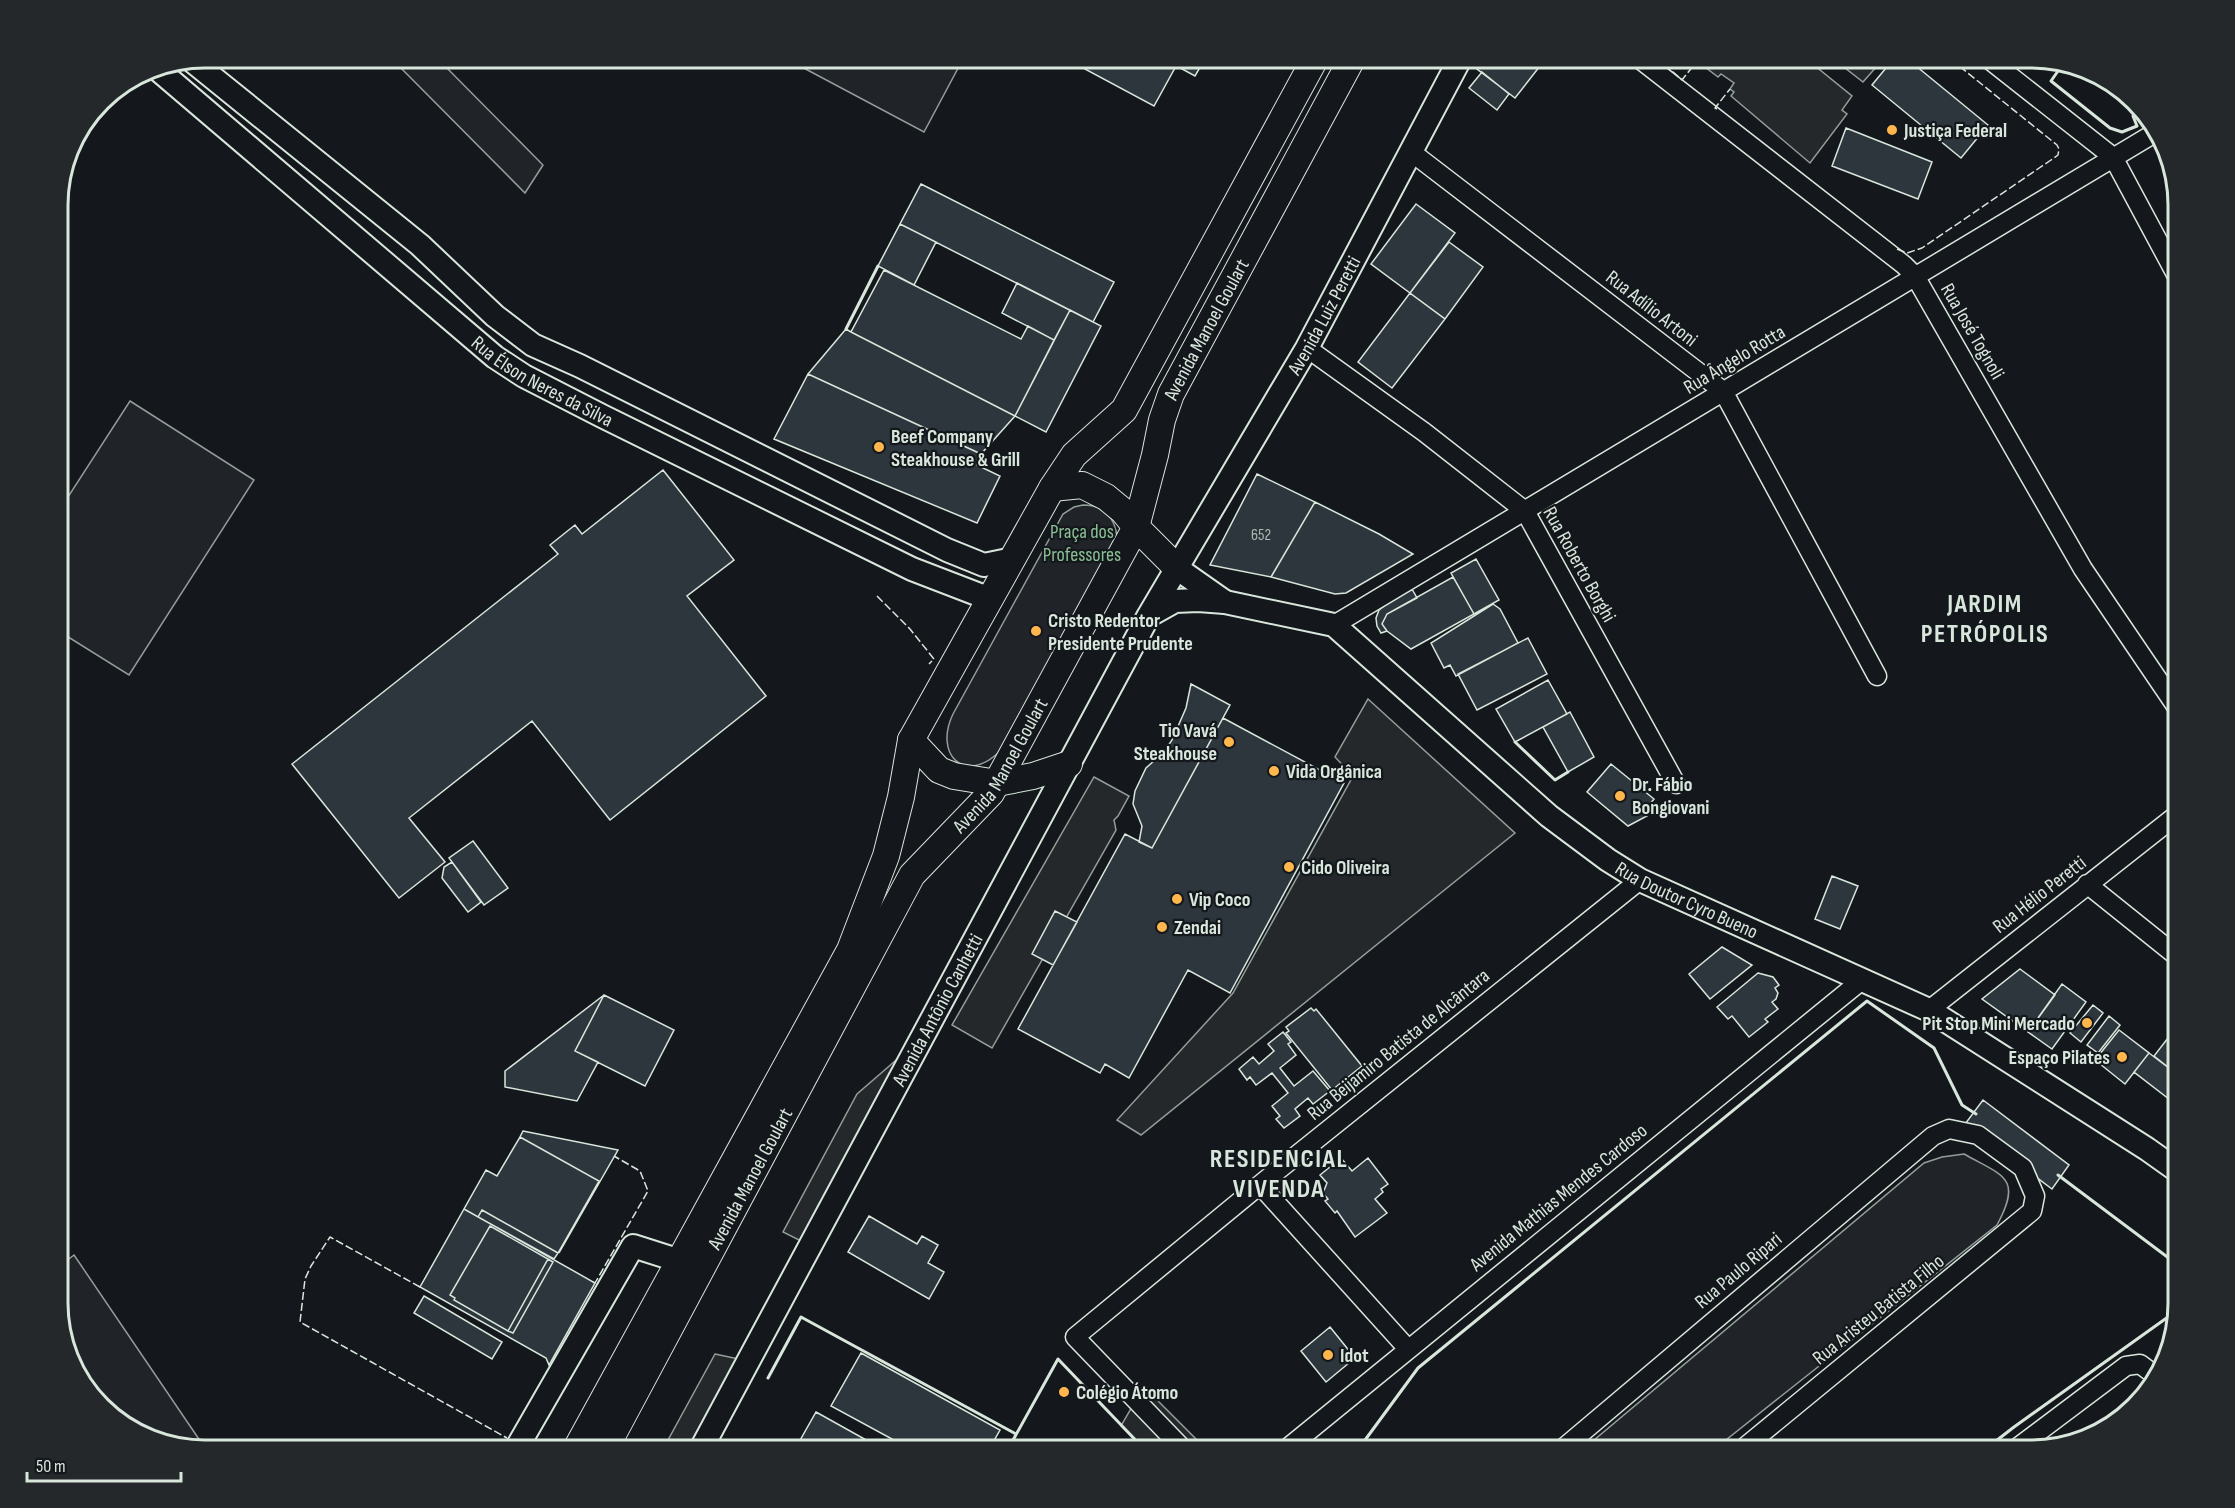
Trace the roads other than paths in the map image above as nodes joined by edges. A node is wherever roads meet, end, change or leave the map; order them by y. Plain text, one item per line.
1 (201, 68) edge
2 (1310, 68) edge
3 (1347, 68) edge
4 (1455, 68) edge
5 (1651, 68) edge
6 (2000, 68) edge
7 (164, 74) edge
8 (2149, 136) edge
9 (1410, 151) junction
10 (2113, 157) junction
11 (2168, 259) edge
12 (1915, 276) junction
13 (1307, 348) junction
14 (1723, 391) junction
15 (788, 470) junction
16 (1052, 488) junction
17 (771, 498) junction
18 (1525, 511) junction
19 (1136, 527) junction
20 (1013, 559) junction
21 (1178, 569) junction
22 (990, 599) junction
23 (1225, 602) junction
24 (1149, 615) junction
25 (1334, 625) junction
26 (1877, 676) dead end
27 (2168, 694) edge
28 (911, 740) junction
29 (1069, 764) junction
30 (997, 783) junction
31 (1676, 784) dead end
32 (2168, 822) edge
33 (1640, 880) junction
34 (2087, 884) junction
35 (2168, 949) edge
36 (1862, 980) junction
37 (1929, 1010) junction
38 (2168, 1164) edge
39 (1260, 1185) junction
40 (2035, 1196) joint
41 (681, 1261) junction
42 (1408, 1349) junction
43 (2149, 1371) edge
44 (521, 1440) edge
45 (581, 1440) edge
46 (610, 1440) edge
47 (706, 1440) edge
48 (1174, 1440) edge
49 (1297, 1440) edge
50 (1573, 1440) edge
51 (1753, 1440) edge
52 (2028, 1440) edge

1 - 15 street, Rua Élson Neres da Silva
2 - 16 main road, Avenida Manoel Goulart
3 - 19 main road, Avenida Manoel Goulart
4 - 9 street, Avenida Luiz Peretti
5 - 12 street, Rua José Tognoli
6 - 10 street
7 - 17 street, Rua Élson Neres da Silva
8 - 10 street, Rua Ângelo Rotta
9 - 13 street, Avenida Luiz Peretti
9 - 14 street, Rua Adílio Artoni
10 - 11 street
10 - 12 street, Rua Ângelo Rotta
12 - 14 street, Rua Ângelo Rotta
12 - 27 street, Rua José Tognoli
13 - 18 street, Rua Roberto Borghi
13 - 21 street, Avenida Luiz Peretti
14 - 18 street, Rua Ângelo Rotta
14 - 26 street, Rua Adílio Artoni
15 - 17 street
15 - 20 street, Rua Élson Neres da Silva
16 - 19 main road
16 - 20 main road, Avenida Manoel Goulart
17 - 22 street, Rua Élson Neres da Silva
18 - 25 street, Rua Ângelo Rotta
18 - 31 street, Rua Roberto Borghi
19 - 21 main road
19 - 30 main road, Avenida Manoel Goulart
20 - 22 main road, Avenida Manoel Goulart
21 - 23 street, Rua Doutor Cyro Bueno
21 - 24 street, Avenida Antônio Canhetti
22 - 28 main road, Avenida Manoel Goulart
23 - 24 street, Rua Doutor Cyro Bueno
23 - 25 street, Rua Doutor Cyro Bueno
24 - 29 street, Avenida Antônio Canhetti
25 - 33 street, Rua Doutor Cyro Bueno
28 - 30 main road
28 - 41 main road, Avenida Manoel Goulart
29 - 30 main road
29 - 47 street, Avenida Antônio Canhetti
30 - 46 main road, Avenida Manoel Goulart
32 - 34 street, Rua Hélio Peretti
33 - 36 street, Rua Doutor Cyro Bueno
33 - 39 street, Rua Beijamiro Batista de Alcântara
34 - 35 street
34 - 37 street, Rua Hélio Peretti
36 - 37 street, Rua Doutor Cyro Bueno
36 - 42 street, Avenida Mathias Mendes Cardoso
37 - 38 street, Rua Doutor Cyro Bueno
39 - 42 street
39 - 48 street, Rua Beijamiro Batista de Alcântara
40 - 50 street, Rua Paulo Ripari
40 - 51 street, Rua Aristeu Batista Filho
41 - 44 street
41 - 45 main road, Avenida Manoel Goulart
42 - 49 street, Avenida Mathias Mendes Cardoso
43 - 52 street

